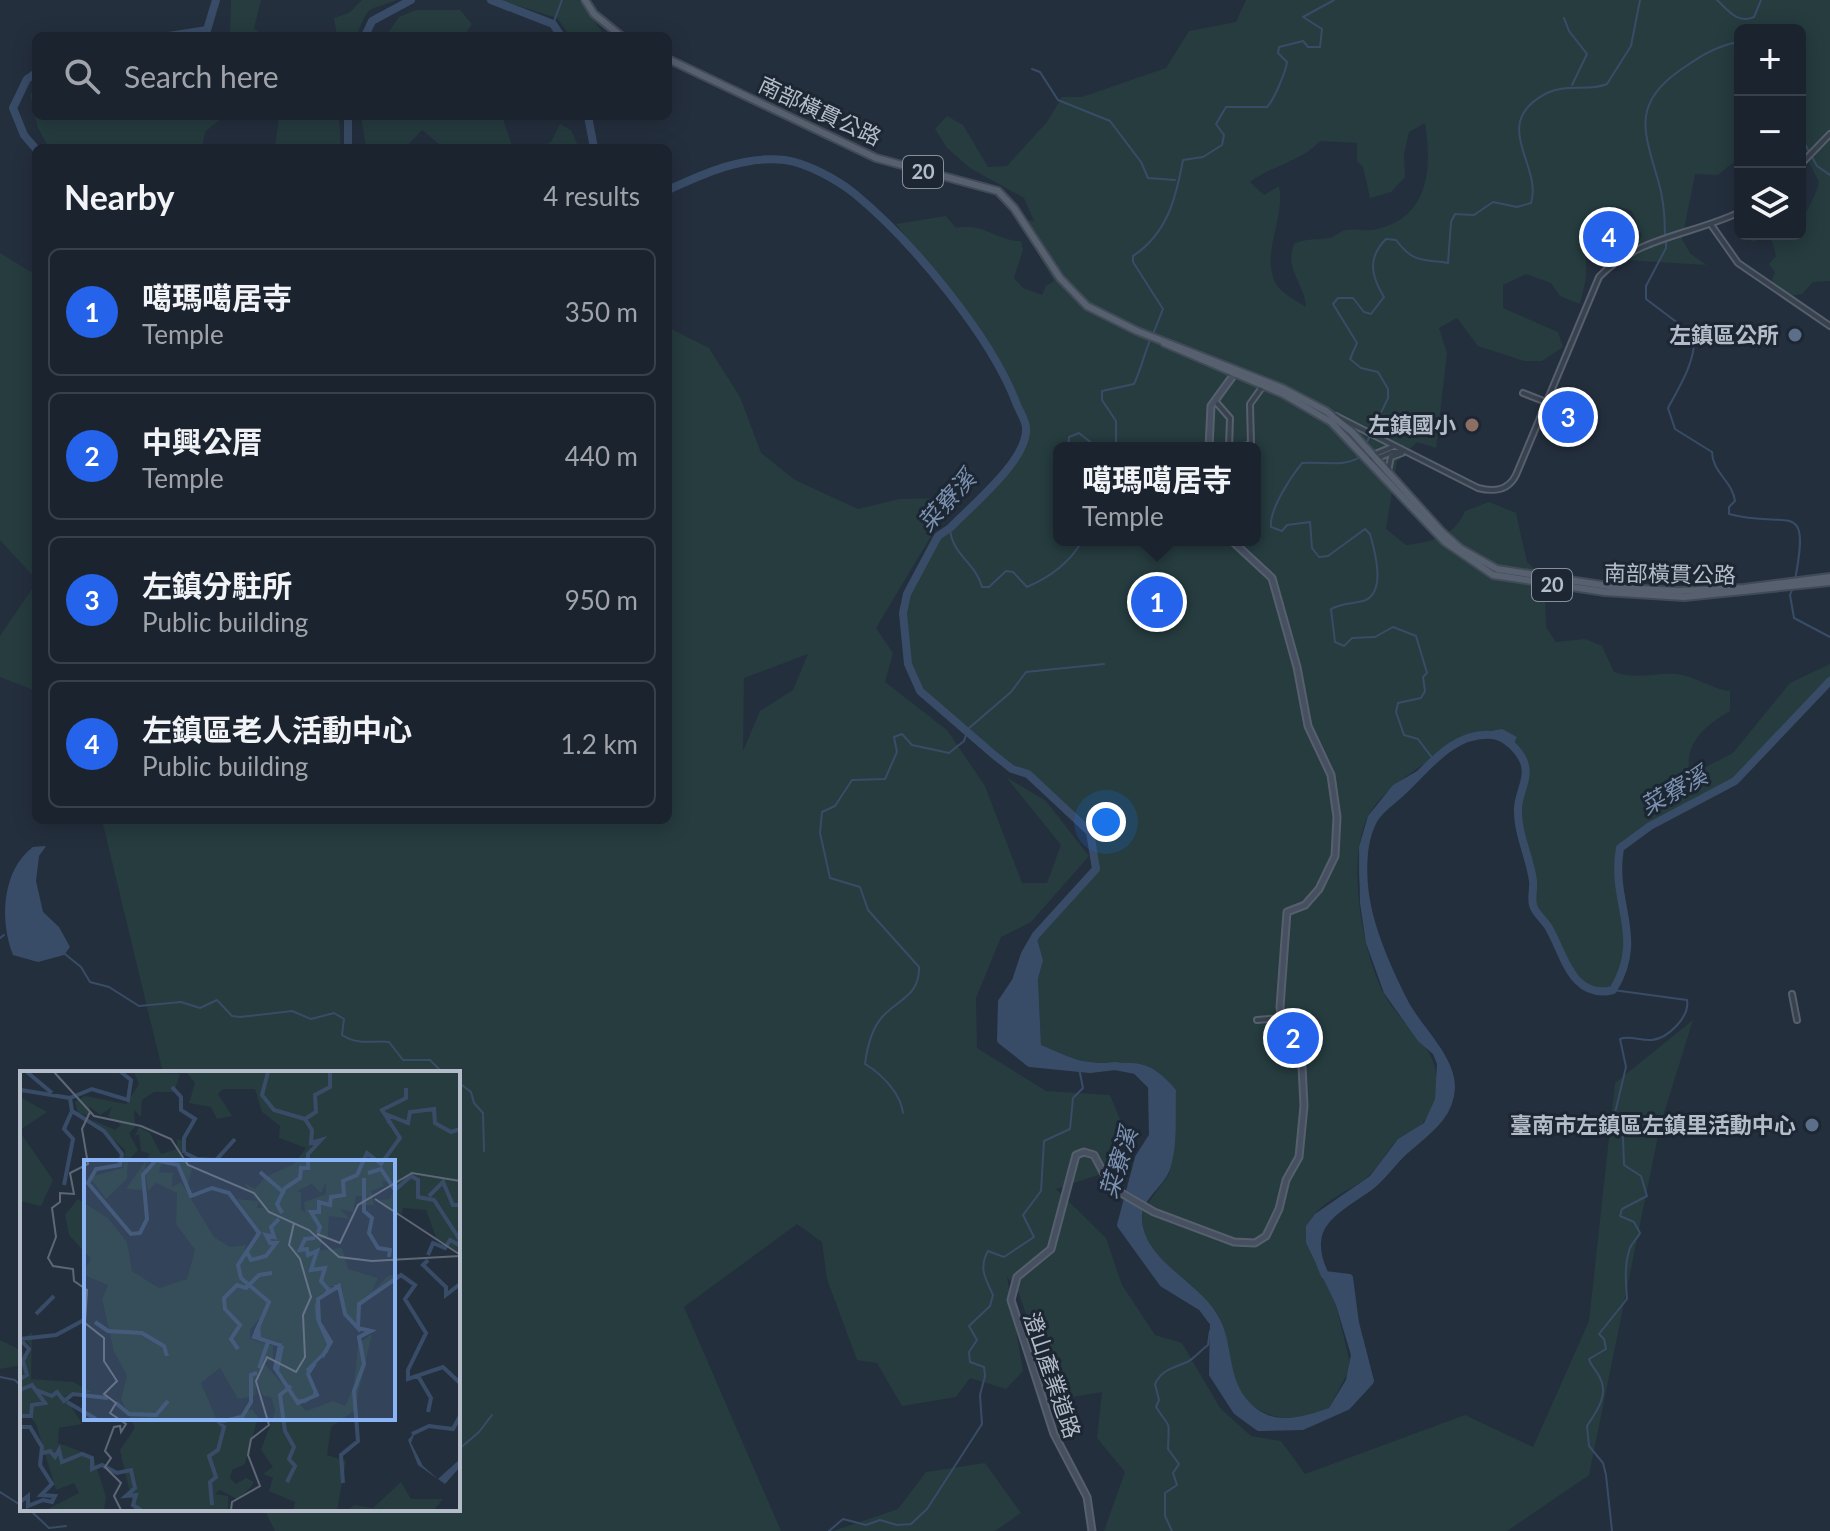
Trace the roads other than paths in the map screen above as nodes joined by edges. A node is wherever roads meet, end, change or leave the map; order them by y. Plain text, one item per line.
1 (585, 0) edge
2 (616, 32) edge
3 (672, 61) edge
4 (1830, 134) edge
5 (1806, 158) edge
6 (1734, 215) edge
7 (1712, 226) junction
8 (1830, 326) edge
9 (1236, 372) junction
10 (1263, 386) junction
11 (1523, 393) dead end
12 (1214, 400) junction
13 (1546, 402) junction
14 (1351, 432) junction
15 (1209, 442) edge
16 (1229, 442) edge
17 (1251, 442) edge
18 (1395, 447) junction
19 (1404, 452) junction
20 (1373, 459) junction
21 (1388, 471) junction
22 (1424, 516) junction
23 (1237, 546) edge
24 (1829, 580) edge
25 (1792, 994) dead end
26 (1281, 1018) junction
27 (1257, 1020) dead end
28 (1797, 1020) dead end
29 (1092, 1531) edge

1 - 2 main road
3 - 9 main road, 南部橫貫公路 / 20
4 - 5 street
6 - 7 street
7 - 8 street
7 - 13 street
9 - 10 main road, 20
9 - 12 street
9 - 14 main road, 20
10 - 14 main road, 20
10 - 17 street
11 - 13 street
12 - 15 street
12 - 16 street
13 - 19 street
14 - 18 street
14 - 20 main road, 20
18 - 19 street
18 - 20 street
19 - 20 street
19 - 21 street
20 - 21 main road, 南部橫貫公路 / 20
20 - 22 main road, 南部橫貫公路 / 20
21 - 22 main road, 南部橫貫公路 / 20
22 - 24 main road, 南部橫貫公路 / 20
23 - 26 street
25 - 28 street
26 - 27 street
26 - 29 street, 澄山產業道路

